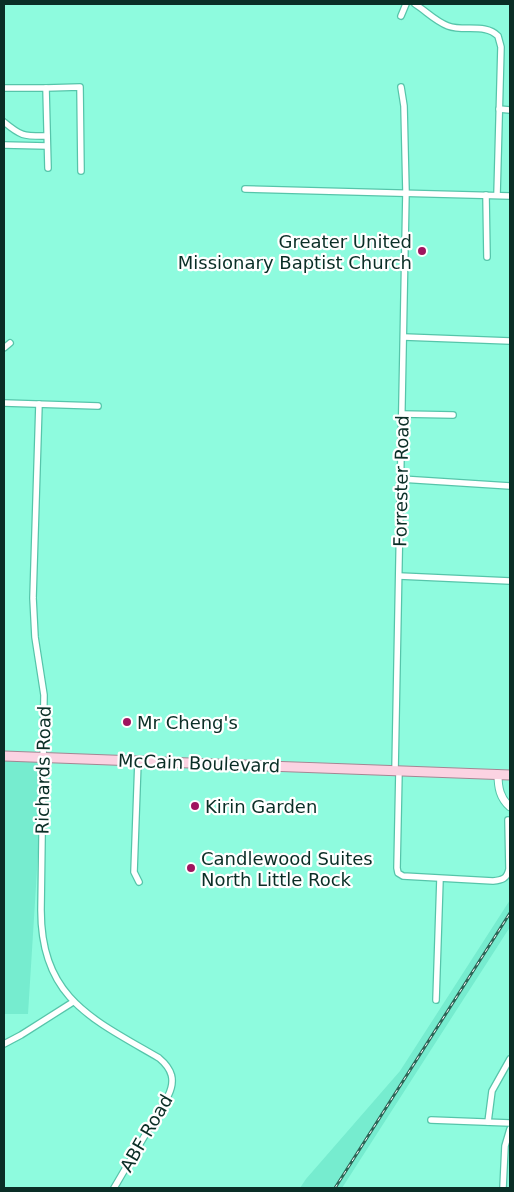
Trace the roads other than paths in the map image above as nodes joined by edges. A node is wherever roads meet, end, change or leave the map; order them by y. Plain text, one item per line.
1 (406, 4) edge
2 (414, 4) edge
3 (401, 16) dead end
4 (401, 87) dead end
5 (4, 88) edge
6 (46, 88) junction
7 (499, 109) junction
8 (510, 110) edge
9 (4, 122) edge
10 (47, 136) junction
11 (4, 146) edge
12 (47, 146) junction
13 (48, 168) dead end
14 (81, 171) dead end
15 (245, 188) dead end
16 (406, 192) junction
17 (486, 195) junction
18 (497, 195) junction
19 (510, 196) edge
20 (487, 257) dead end
21 (404, 337) junction
22 (510, 341) edge
23 (10, 343) dead end
24 (4, 348) edge
25 (4, 403) edge
26 (39, 404) junction
27 (98, 406) dead end
28 (402, 414) junction
29 (453, 414) dead end
30 (402, 479) junction
31 (510, 486) edge
32 (399, 576) junction
33 (510, 581) edge
34 (4, 756) edge
35 (44, 757) junction
36 (138, 761) junction
37 (397, 771) junction
38 (498, 774) junction
39 (510, 775) edge
40 (510, 807) edge
41 (508, 820) dead end
42 (440, 879) junction
43 (139, 882) dead end
44 (436, 1000) dead end
45 (74, 1002) junction
46 (4, 1044) edge
47 (510, 1059) edge
48 (172, 1076) joint
49 (431, 1120) dead end
50 (488, 1122) junction
51 (510, 1123) edge
52 (510, 1128) edge
53 (114, 1188) edge
54 (503, 1188) edge

1 - 3 street
2 - 7 street
4 - 16 street, Forrester Road
5 - 6 street
6 - 10 street
6 - 14 street
7 - 8 street
7 - 18 street
9 - 10 street
10 - 12 street
11 - 12 street
12 - 13 street
15 - 16 street
16 - 17 street
16 - 21 street, Forrester Road
17 - 18 street
17 - 20 street
18 - 19 street
21 - 22 street
21 - 28 street, Forrester Road
23 - 24 street
25 - 26 street
26 - 27 street
26 - 35 street, Richards Road
28 - 29 street
28 - 30 street, Forrester Road
30 - 31 street
30 - 32 street, Forrester Road
32 - 33 street
32 - 37 street, Forrester Road
34 - 35 main road, McCain Boulevard
35 - 36 main road, McCain Boulevard
35 - 45 street, Richards Road
36 - 37 main road, McCain Boulevard
36 - 43 street
37 - 38 main road, McCain Boulevard
37 - 42 street, Forrester Road
38 - 39 main road, McCain Boulevard
38 - 40 street
41 - 42 street
42 - 44 street
45 - 46 street
45 - 48 street, Richards Road
47 - 50 street
48 - 53 street, ABF Road
49 - 50 street
50 - 51 street
52 - 54 street

